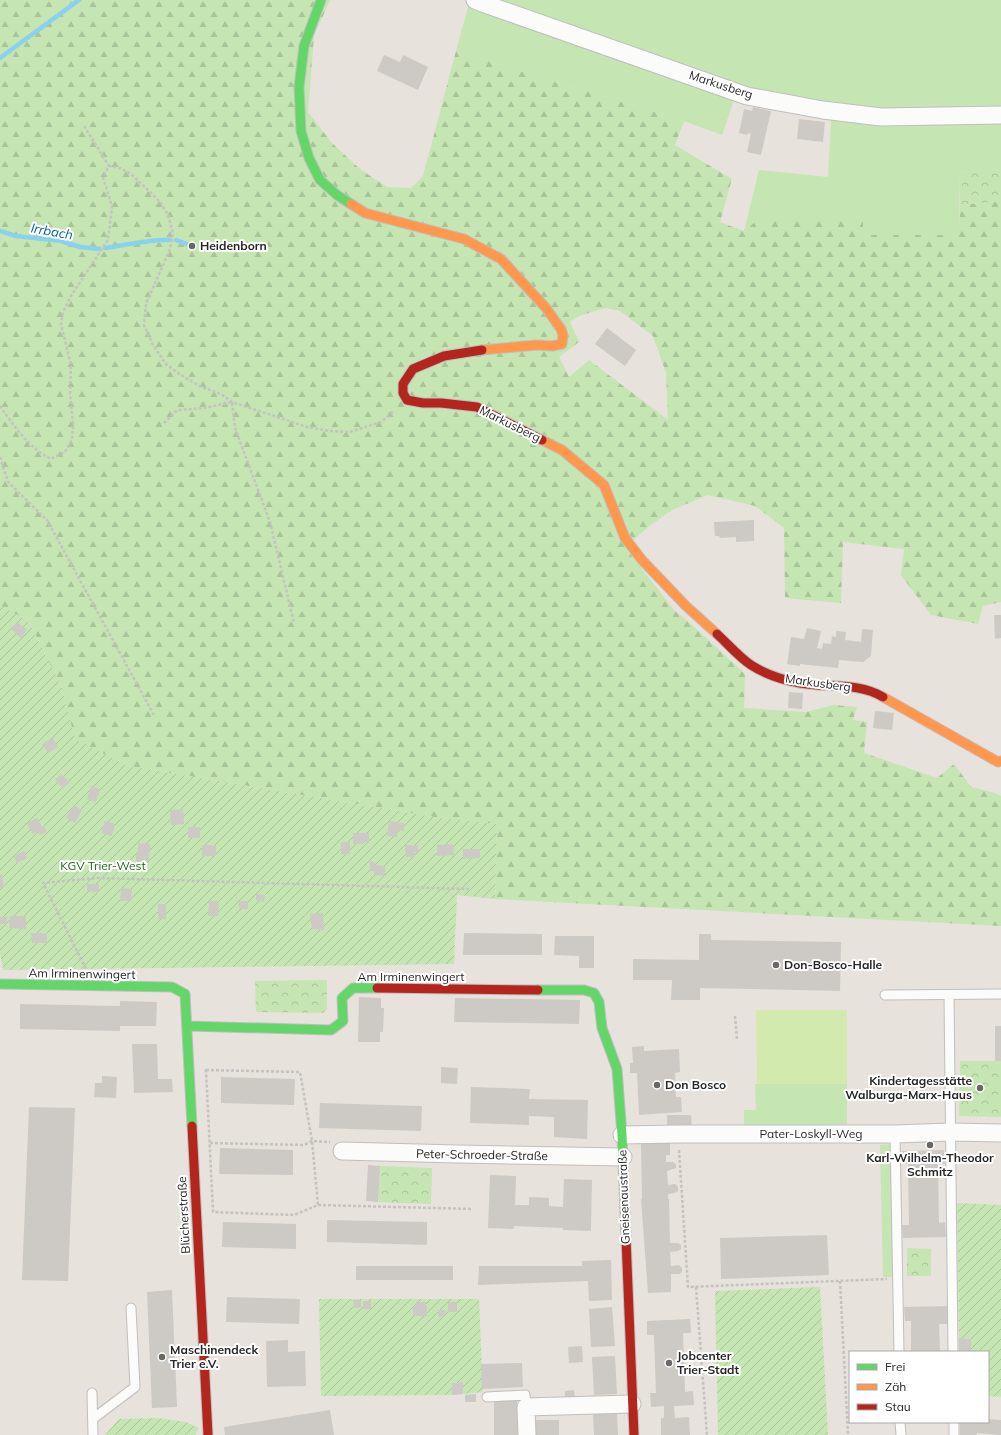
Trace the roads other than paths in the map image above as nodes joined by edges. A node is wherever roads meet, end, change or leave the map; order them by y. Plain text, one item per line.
1 (321, 0) edge
2 (475, 0) edge
3 (1001, 116) edge
4 (1001, 762) edge
5 (0, 984) edge
6 (185, 994) joint
7 (594, 994) joint
8 (1001, 994) edge
9 (885, 995) dead end
10 (949, 995) junction
11 (187, 1026) junction
12 (950, 1132) junction
13 (1001, 1133) edge
14 (895, 1134) junction
15 (622, 1135) junction
16 (342, 1151) road end
17 (623, 1157) junction
18 (131, 1308) dead end
19 (899, 1351) edge
20 (953, 1351) edge
21 (92, 1394) dead end
22 (487, 1397) dead end
23 (632, 1404) junction
24 (526, 1407) junction
25 (94, 1418) junction
26 (900, 1423) edge
27 (954, 1423) edge
28 (93, 1435) edge
29 (208, 1435) edge
30 (527, 1435) edge
31 (634, 1435) edge
32 (901, 1435) edge
33 (954, 1435) edge

1 - 4 street, Markusberg
2 - 3 street, Markusberg
5 - 6 street, Am Irminenwingert
6 - 11 street, Blücherstraße
7 - 11 street, Am Irminenwingert
7 - 15 street, Gneisenaustraße
8 - 10 lane
9 - 10 lane
10 - 12 lane
11 - 29 street, Blücherstraße
12 - 13 street, Pater-Loskyll-Weg
12 - 14 street, Pater-Loskyll-Weg
12 - 20 lane
14 - 15 street, Pater-Loskyll-Weg
14 - 19 lane
15 - 17 street, Gneisenaustraße
16 - 17 street, Peter-Schroeder-Straße
17 - 23 street, Gneisenaustraße
18 - 25 lane
21 - 25 lane
22 - 24 lane
23 - 24 street
23 - 31 street, Gneisenaustraße
24 - 30 street
25 - 28 lane
26 - 32 lane
27 - 33 lane

